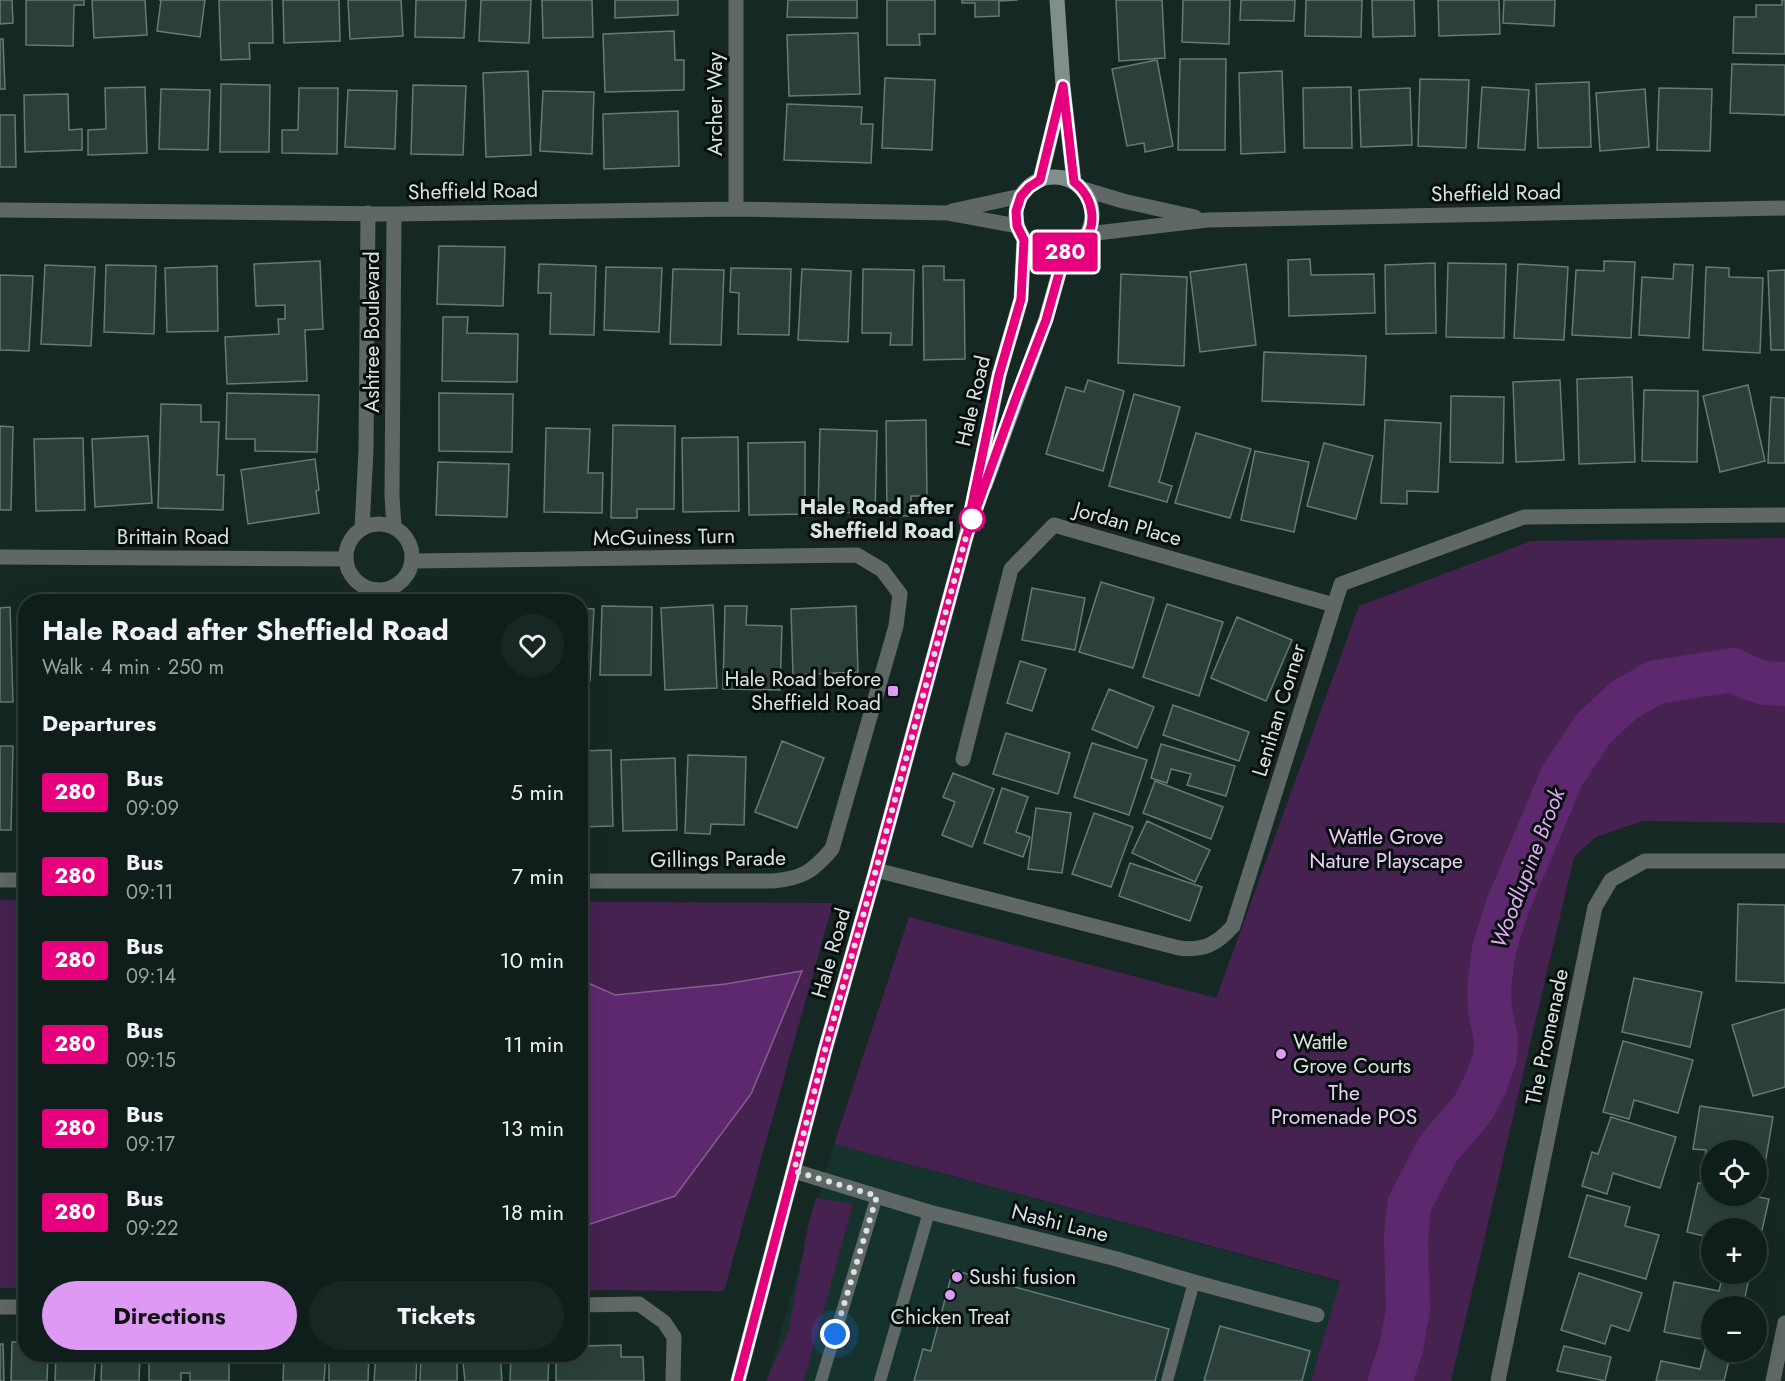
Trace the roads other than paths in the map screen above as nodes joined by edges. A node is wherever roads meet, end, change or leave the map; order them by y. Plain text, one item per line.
1 (736, 0) edge
2 (1057, 0) edge
3 (1063, 86) junction
4 (1040, 180) junction
5 (1079, 186) junction
6 (1021, 196) junction
7 (1785, 208) edge
8 (736, 209) junction
9 (0, 210) edge
10 (368, 213) junction
11 (946, 213) junction
12 (394, 214) junction
13 (1207, 220) junction
14 (1021, 233) junction
15 (1088, 234) junction
16 (1065, 252) junction
17 (367, 325) junction
18 (392, 325) junction
19 (366, 450) junction
20 (393, 451) junction
21 (1785, 515) edge
22 (394, 527) junction
23 (362, 529) junction
24 (966, 537) junction
25 (0, 557) edge
26 (346, 559) junction
27 (412, 561) junction
28 (376, 594) edge
29 (382, 594) edge
30 (900, 594) joint
31 (1334, 605) junction
32 (963, 759) dead end
33 (1785, 861) edge
34 (876, 870) junction
35 (0, 880) edge
36 (18, 880) edge
37 (588, 881) edge
38 (794, 1171) junction
39 (877, 1196) junction
40 (929, 1212) junction
41 (1194, 1282) junction
42 (588, 1305) edge
43 (0, 1307) edge
44 (18, 1307) edge
45 (1317, 1315) dead end
46 (1785, 1323) edge
47 (672, 1381) edge
48 (738, 1381) edge
49 (821, 1381) edge
50 (880, 1381) edge
51 (1167, 1381) edge
52 (1498, 1381) edge
53 (1773, 1381) edge

1 - 8 street, Archer Way
2 - 3 main road
3 - 4 main road
3 - 5 main road
4 - 5 main road
4 - 6 main road
5 - 13 street, Sheffield Road
5 - 15 main road
6 - 11 street, Sheffield Road
6 - 14 main road
7 - 13 street, Sheffield Road
8 - 11 street, Sheffield Road
8 - 12 street, Sheffield Road
9 - 10 street, Sheffield Road
10 - 12 street, Sheffield Road
10 - 17 street, Ashtree Boulevard
11 - 14 street, Sheffield Road
12 - 18 street, Ashtree Boulevard
13 - 15 street, Sheffield Road
14 - 16 main road
14 - 24 main road, Hale Road
15 - 16 main road
16 - 24 main road, Hale Road
17 - 18 street
17 - 19 street, Ashtree Boulevard
18 - 20 street, Ashtree Boulevard
19 - 20 street
19 - 23 street, Ashtree Boulevard
20 - 22 street, Ashtree Boulevard
21 - 31 street, Lenihan Corner
22 - 23 street
22 - 27 street
23 - 26 street
24 - 34 main road, Hale Road
25 - 26 street, Brittain Road
26 - 28 street
27 - 29 street
27 - 30 street, McGuiness Turn
30 - 37 street, Gillings Parade
31 - 32 street, Jordan Place
31 - 34 street, Lenihan Corner
33 - 52 street, The Promenade
34 - 38 main road, Hale Road
35 - 36 street
38 - 39 street, Nashi Lane
38 - 48 main road, Hale Road
39 - 40 street, Nashi Lane
39 - 49 lane
40 - 41 street, Nashi Lane
40 - 50 lane
41 - 45 street, Nashi Lane
41 - 51 lane
42 - 47 street
43 - 44 street
46 - 53 street

